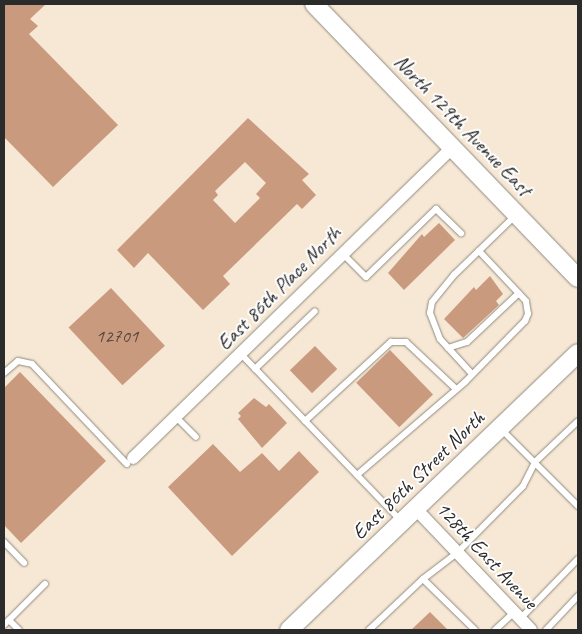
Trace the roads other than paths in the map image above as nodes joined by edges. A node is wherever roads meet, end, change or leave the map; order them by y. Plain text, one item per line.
1 (314, 4) edge
2 (453, 147) junction
3 (517, 214) junction
4 (461, 233) dead end
5 (479, 251) junction
6 (342, 253) junction
7 (578, 278) edge
8 (519, 292) junction
9 (315, 312) dead end
10 (448, 348) junction
11 (578, 353) edge
12 (241, 354) junction
13 (255, 369) junction
14 (4, 373) edge
15 (472, 374) junction
16 (456, 389) junction
17 (176, 417) junction
18 (305, 421) junction
19 (578, 421) edge
20 (500, 428) junction
21 (196, 437) dead end
22 (130, 461) joint
23 (535, 462) junction
24 (357, 475) junction
25 (578, 506) edge
26 (415, 508) junction
27 (402, 522) junction
28 (4, 542) edge
29 (457, 553) junction
30 (578, 559) edge
31 (24, 563) dead end
32 (423, 579) junction
33 (45, 584) dead end
34 (578, 596) edge
35 (516, 616) junction
36 (6, 623) edge
37 (19, 630) edge
38 (289, 630) edge
39 (370, 630) edge
40 (475, 630) edge
41 (495, 630) edge
42 (531, 630) edge
43 (546, 630) edge

1 - 2 main road, North 129th Avenue East
2 - 3 main road, North 129th Avenue East
2 - 6 street, East 86th Place North
3 - 5 lane
3 - 7 main road, North 129th Avenue East
4 - 6 lane
5 - 8 lane
5 - 10 lane
6 - 12 street, East 86th Place North
8 - 10 lane
8 - 15 lane
9 - 13 lane
10 - 15 lane
11 - 20 main road, East 86th Street North
12 - 13 lane
12 - 17 street, East 86th Place North
13 - 18 lane
14 - 22 lane
15 - 16 lane
16 - 18 lane
16 - 24 lane
17 - 21 lane
17 - 22 street, East 86th Place North
18 - 24 lane
19 - 23 lane
20 - 23 lane
20 - 26 main road, East 86th Street North
23 - 25 lane
23 - 29 lane
24 - 27 lane
26 - 27 main road, East 86th Street North
26 - 29 street, 128th East Avenue
27 - 38 main road, East 86th Street North
28 - 31 lane
29 - 32 lane
29 - 35 street, 128th East Avenue
30 - 35 lane
32 - 39 lane
32 - 40 lane
33 - 36 lane
34 - 43 lane
35 - 41 lane
35 - 42 street, 128th East Avenue
36 - 37 lane

